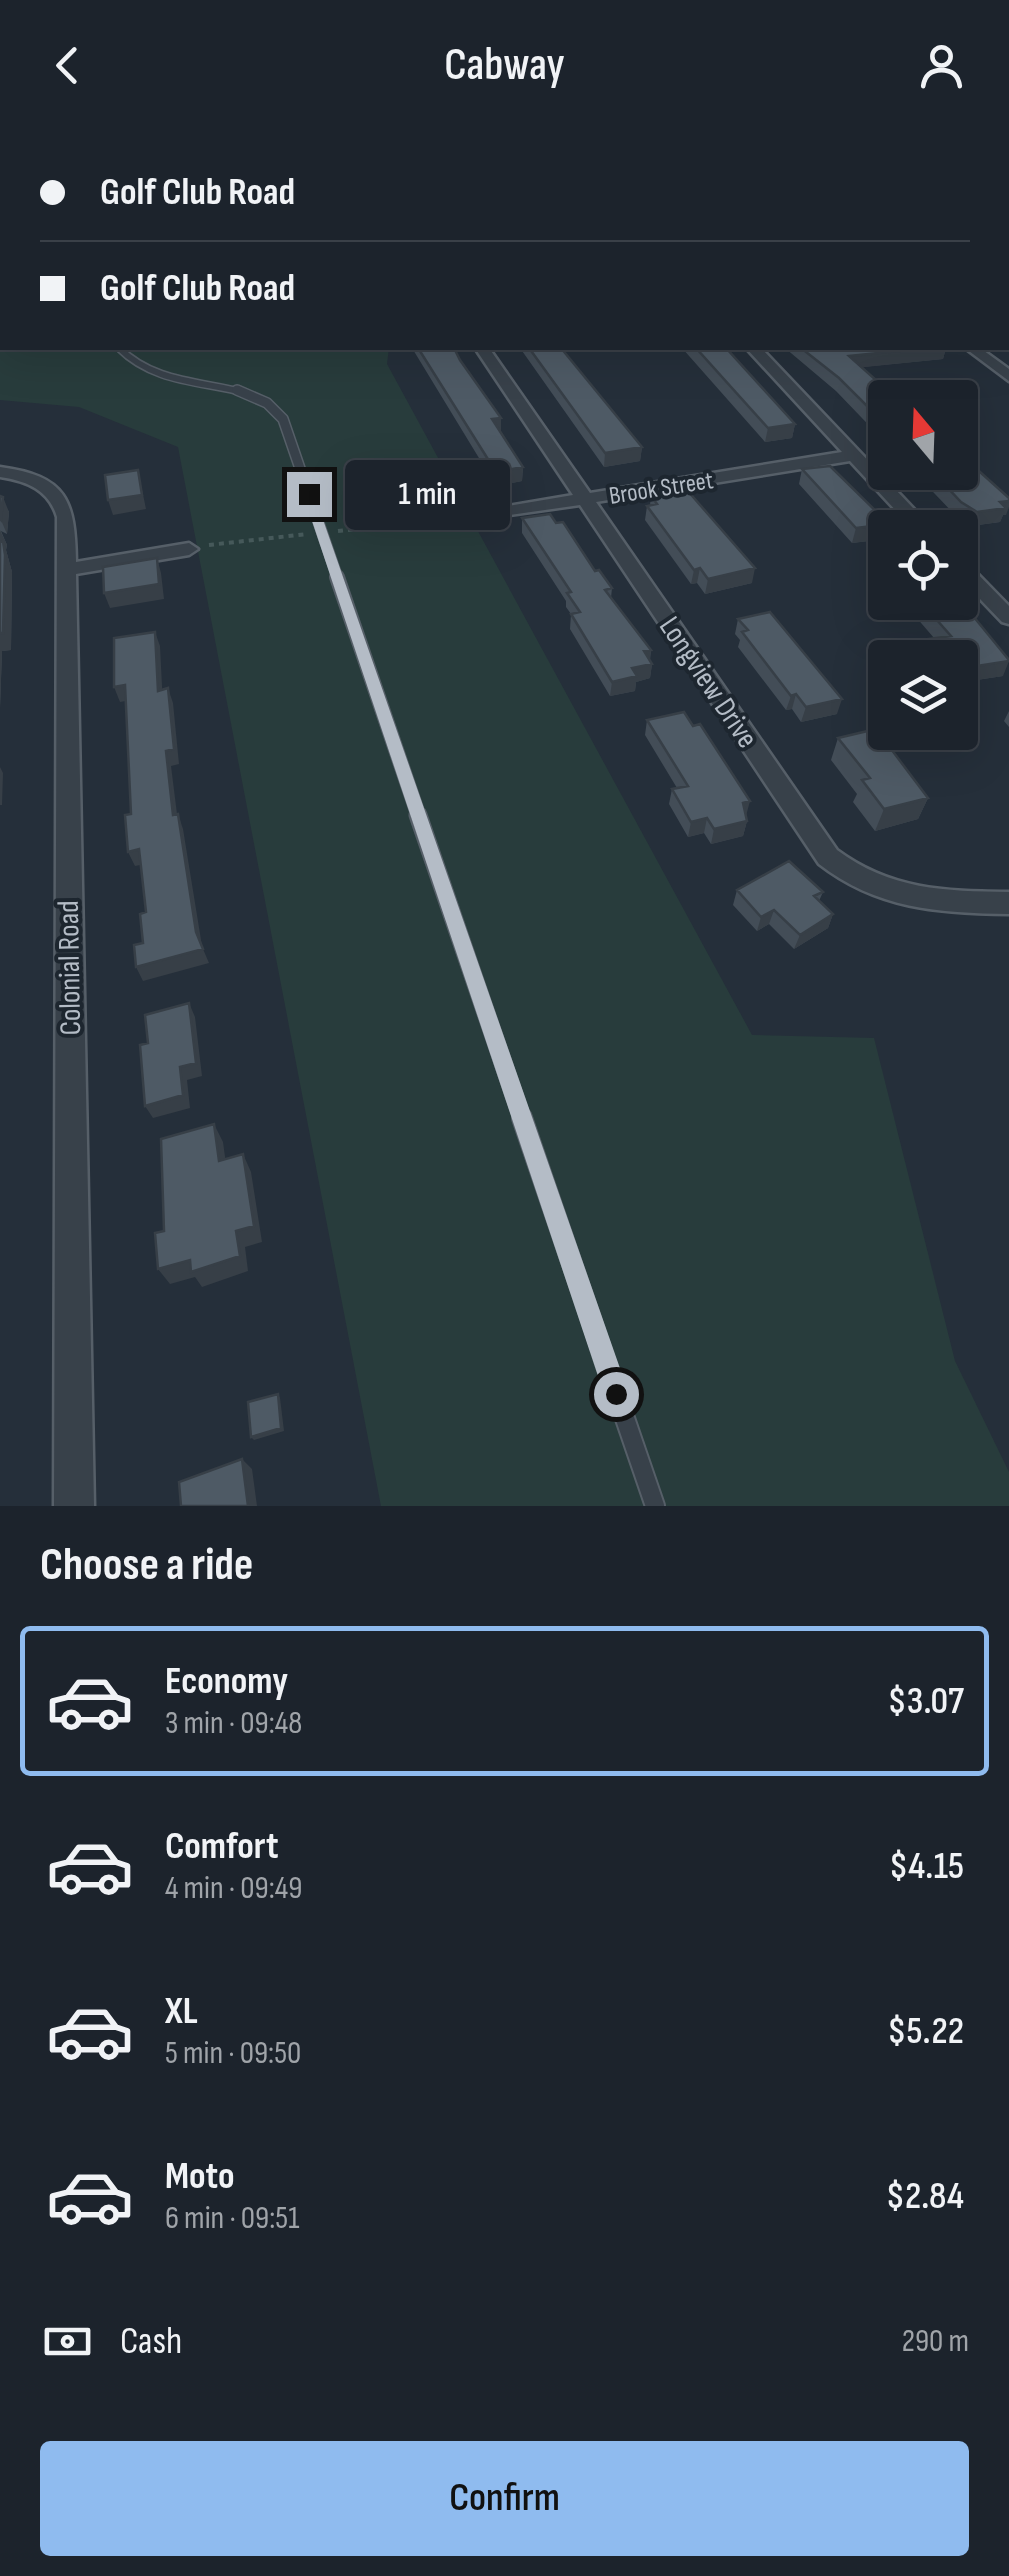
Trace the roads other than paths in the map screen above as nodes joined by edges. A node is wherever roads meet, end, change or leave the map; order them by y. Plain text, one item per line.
1 (120, 350) edge
2 (483, 350) edge
3 (755, 350) edge
4 (975, 350) edge
5 (1009, 376) edge
6 (855, 455) junction
7 (0, 472) edge
8 (583, 499) junction
9 (906, 510) edge
10 (467, 518) dead end
11 (189, 548) dead end
12 (64, 570) junction
13 (978, 586) edge
14 (1009, 618) edge
15 (1009, 903) edge
16 (74, 1506) edge
17 (655, 1506) edge

1 - 17 lane
2 - 8 street, Longview Drive
3 - 6 street
4 - 5 street
6 - 8 street, Brook Street
6 - 9 street
7 - 12 street, Colonial Road
8 - 10 street, Brook Street
8 - 15 street, Longview Drive
11 - 12 street
12 - 16 street, Colonial Road
13 - 14 street

